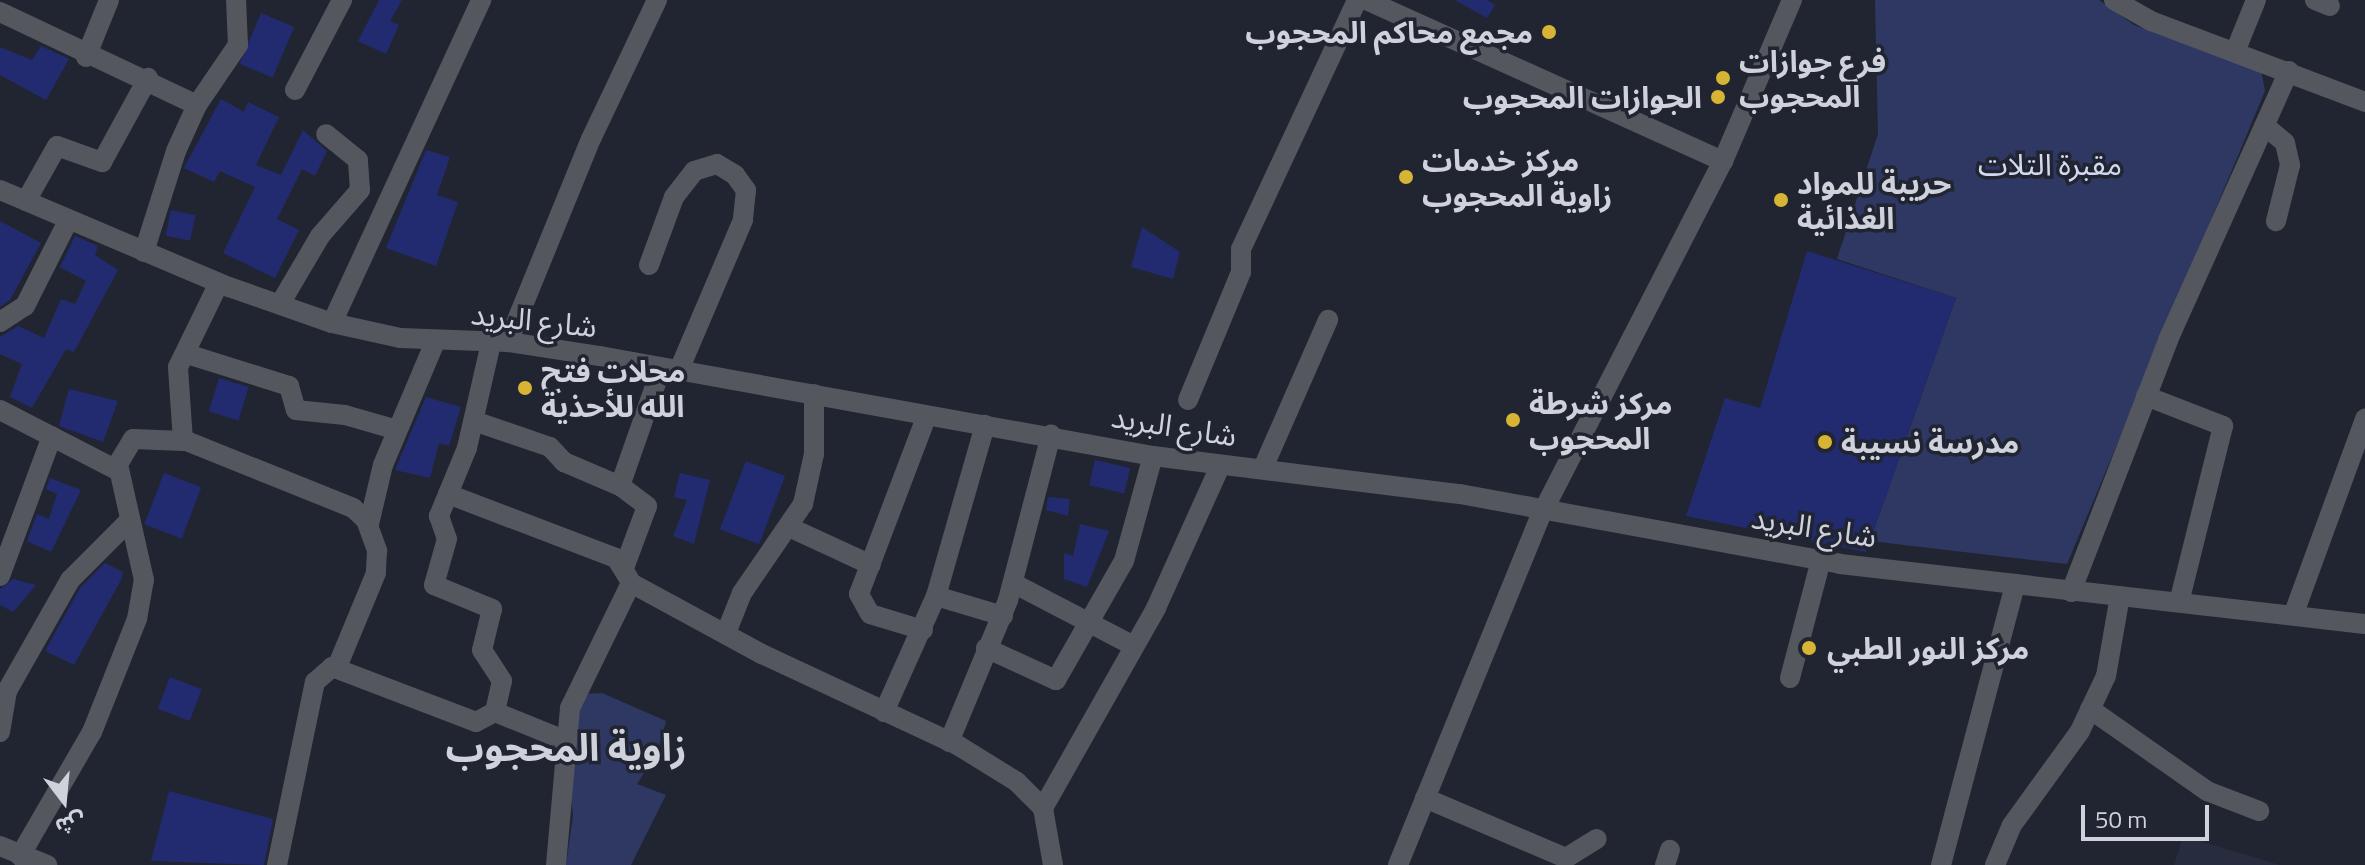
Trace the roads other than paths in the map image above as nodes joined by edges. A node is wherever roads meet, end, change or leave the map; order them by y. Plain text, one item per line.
1 (109, 0) edge
2 (236, 0) edge
3 (342, 0) edge
4 (481, 0) edge
5 (657, 0) edge
6 (1357, 0) edge
7 (1792, 0) edge
8 (2114, 0) edge
9 (2256, 0) edge
10 (1379, 3) edge
11 (0, 12) edge
12 (2235, 52) junction
13 (86, 57) junction
14 (2289, 71) junction
15 (148, 78) junction
16 (295, 90) dead end
17 (2365, 102) edge
18 (197, 105) junction
19 (2265, 126) junction
20 (326, 134) dead end
21 (1723, 161) junction
22 (0, 190) edge
23 (26, 201) junction
24 (68, 221) junction
25 (2276, 221) dead end
26 (144, 252) junction
27 (649, 265) dead end
28 (219, 283) junction
29 (280, 304) junction
30 (1328, 320) dead end
31 (0, 322) edge
32 (332, 323) junction
33 (435, 342) junction
34 (500, 342) junction
35 (187, 354) junction
36 (670, 369) junction
37 (814, 394) junction
38 (2146, 396) junction
39 (1188, 400) dead end
40 (0, 410) edge
41 (926, 418) junction
42 (2365, 419) edge
43 (474, 421) junction
44 (985, 425) junction
45 (397, 430) junction
46 (1051, 435) junction
47 (52, 436) junction
48 (184, 440) junction
49 (1153, 456) junction
50 (1220, 466) junction
51 (1263, 468) junction
52 (119, 469) junction
53 (620, 486) junction
54 (448, 494) junction
55 (1542, 513) junction
56 (130, 520) junction
57 (369, 524) junction
58 (791, 528) junction
59 (1821, 560) junction
60 (871, 565) junction
61 (0, 576) edge
62 (628, 576) junction
63 (1013, 583) junction
64 (2015, 584) junction
65 (2071, 592) junction
66 (936, 596) junction
67 (2120, 596) junction
68 (2179, 602) junction
69 (2294, 613) junction
70 (1003, 616) junction
71 (1088, 623) junction
72 (2365, 624) edge
73 (923, 630) junction
74 (726, 633) junction
75 (1134, 646) junction
76 (986, 648) junction
77 (337, 667) junction
78 (1790, 678) dead end
79 (2090, 709) junction
80 (495, 712) junction
81 (884, 712) junction
82 (0, 732) edge
83 (564, 740) junction
84 (949, 742) junction
85 (1425, 798) junction
86 (1043, 808) junction
87 (2259, 811) dead end
88 (1597, 839) dead end
89 (0, 846) edge
90 (20, 856) junction
91 (1998, 864) edge
92 (47, 865) edge
93 (277, 865) edge
94 (556, 865) edge
95 (1053, 865) edge
96 (1398, 865) edge
97 (1941, 865) edge

1 - 13 street
2 - 18 street
3 - 16 street
4 - 32 street
5 - 34 street
6 - 39 street
7 - 21 street
8 - 12 street
9 - 12 street
10 - 21 street
11 - 13 street
12 - 14 street
13 - 15 street
14 - 17 street
14 - 19 street
15 - 18 street
15 - 23 street
18 - 26 street
19 - 25 street
19 - 38 street
20 - 29 street
21 - 55 street
22 - 23 street, شارع البريد
23 - 24 street, شارع البريد
24 - 26 street, شارع البريد
24 - 31 street
26 - 28 street, شارع البريد
27 - 36 street
28 - 29 street, شارع البريد
28 - 35 street
29 - 32 street, شارع البريد
30 - 51 street
32 - 33 street, شارع البريد
33 - 34 street, شارع البريد
33 - 45 street
34 - 36 street, شارع البريد
34 - 43 street
35 - 45 street
35 - 48 street
36 - 37 street, شارع البريد
36 - 53 street
37 - 41 street, شارع البريد
37 - 58 street
38 - 65 street
38 - 68 street
40 - 47 street
41 - 44 street, شارع البريد
41 - 60 street
42 - 69 street
43 - 53 street
43 - 54 street
44 - 46 street, شارع البريد
44 - 66 street
45 - 57 street
46 - 49 street, شارع البريد
46 - 63 street
47 - 52 street
47 - 61 street
48 - 52 street
48 - 57 street
49 - 50 street, شارع البريد
49 - 71 street
50 - 51 street, شارع البريد
50 - 75 street
51 - 55 street, شارع البريد
52 - 56 street
53 - 62 street
54 - 62 street
54 - 80 street
55 - 59 street, شارع البريد
55 - 85 street
56 - 82 street
56 - 90 street
57 - 77 street
58 - 60 street
58 - 74 street
59 - 64 street, شارع البريد
59 - 78 street
60 - 73 street
62 - 74 street
62 - 83 street
63 - 70 street
63 - 71 street
64 - 65 street, شارع البريد
64 - 97 street
65 - 67 street, شارع البريد
66 - 70 street
66 - 73 street
67 - 68 street, شارع البريد
67 - 79 street
68 - 69 street, شارع البريد
69 - 72 street, شارع البريد
70 - 76 street
71 - 75 street
71 - 76 street
73 - 81 street
74 - 81 street
75 - 86 street
76 - 84 street
77 - 80 street
77 - 93 street
79 - 87 street
79 - 91 street
80 - 83 street
81 - 84 street
83 - 94 street
84 - 86 street
85 - 88 street
85 - 96 street
86 - 95 street
89 - 90 street
90 - 92 street

